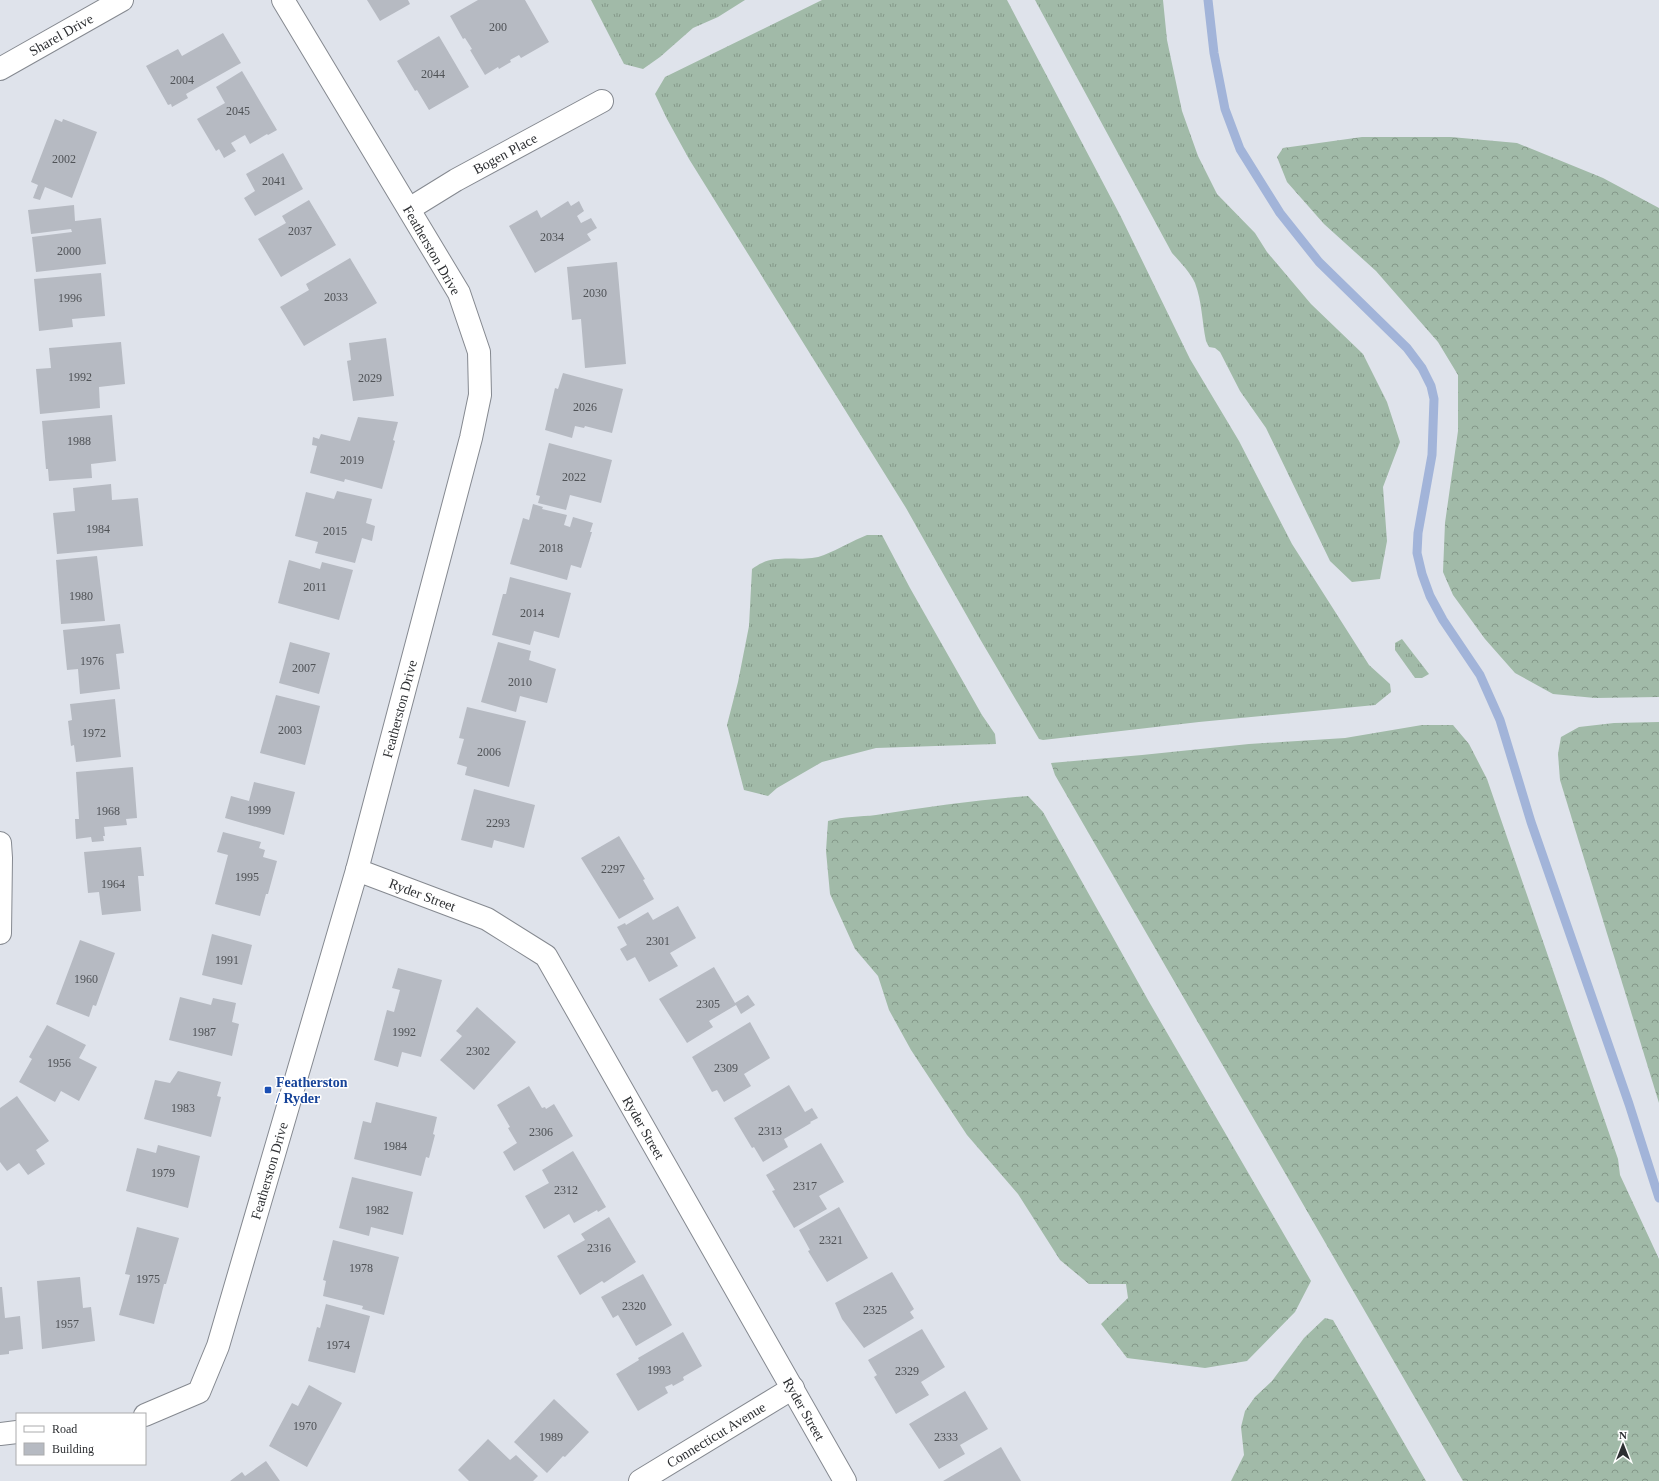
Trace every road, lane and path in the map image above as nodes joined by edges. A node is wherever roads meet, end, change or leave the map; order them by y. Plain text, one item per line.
1 (122, 0) edge
2 (284, 0) edge
3 (0, 69) edge
4 (602, 101) dead end
5 (409, 209) junction
6 (0, 843) edge
7 (356, 870) junction
8 (0, 933) edge
9 (793, 1388) junction
10 (146, 1415) edge
11 (16, 1432) edge
12 (0, 1434) edge
13 (640, 1481) edge
14 (844, 1481) edge

1 - 3 street, Sharel Drive
2 - 5 street, Featherston Drive
4 - 5 street, Bogen Place
5 - 7 street, Featherston Drive
6 - 8 street
7 - 9 street, Ryder Street
7 - 10 street, Featherston Drive
9 - 13 street, Connecticut Avenue
9 - 14 street, Ryder Street
11 - 12 street

